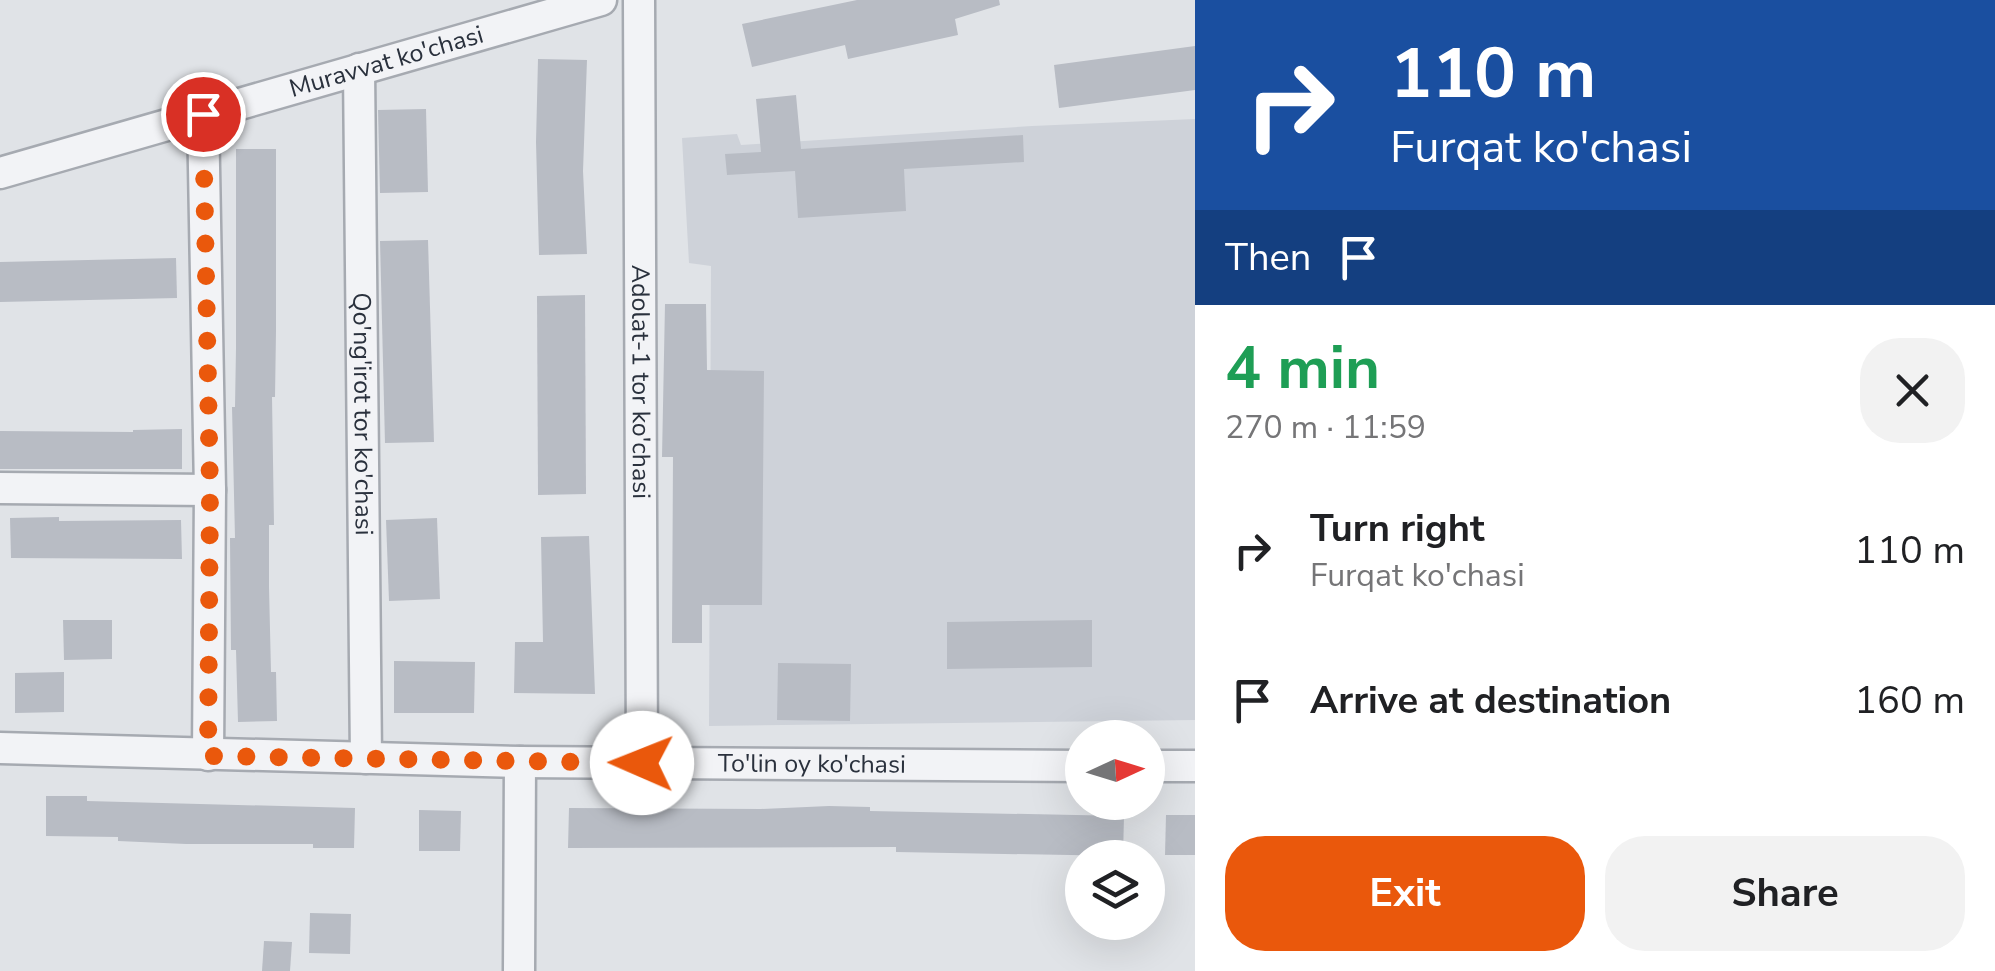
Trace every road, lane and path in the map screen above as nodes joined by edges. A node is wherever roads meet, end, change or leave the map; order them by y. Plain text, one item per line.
1 (601, 0) edge
2 (639, 0) edge
3 (359, 69) junction
4 (203, 114) junction
5 (0, 173) edge
6 (0, 488) edge
7 (210, 490) junction
8 (0, 748) edge
9 (208, 756) junction
10 (366, 758) junction
11 (520, 762) junction
12 (642, 763) junction
13 (1065, 766) edge
14 (1165, 766) edge
15 (1195, 766) edge
16 (518, 971) edge

1 - 3 street, Muravvat ko'chasi
2 - 12 street, Adolat-1 tor ko'chasi
3 - 4 street, Muravvat ko'chasi
3 - 10 street, Qo'ng'irot tor ko'chasi
4 - 5 street, Muravvat ko'chasi
4 - 7 street
6 - 7 street
7 - 9 street
8 - 9 street, To'lin oy ko'chasi
9 - 10 street, To'lin oy ko'chasi
10 - 11 street, To'lin oy ko'chasi
11 - 12 street, To'lin oy ko'chasi
11 - 16 street
12 - 13 street, To'lin oy ko'chasi
14 - 15 street

